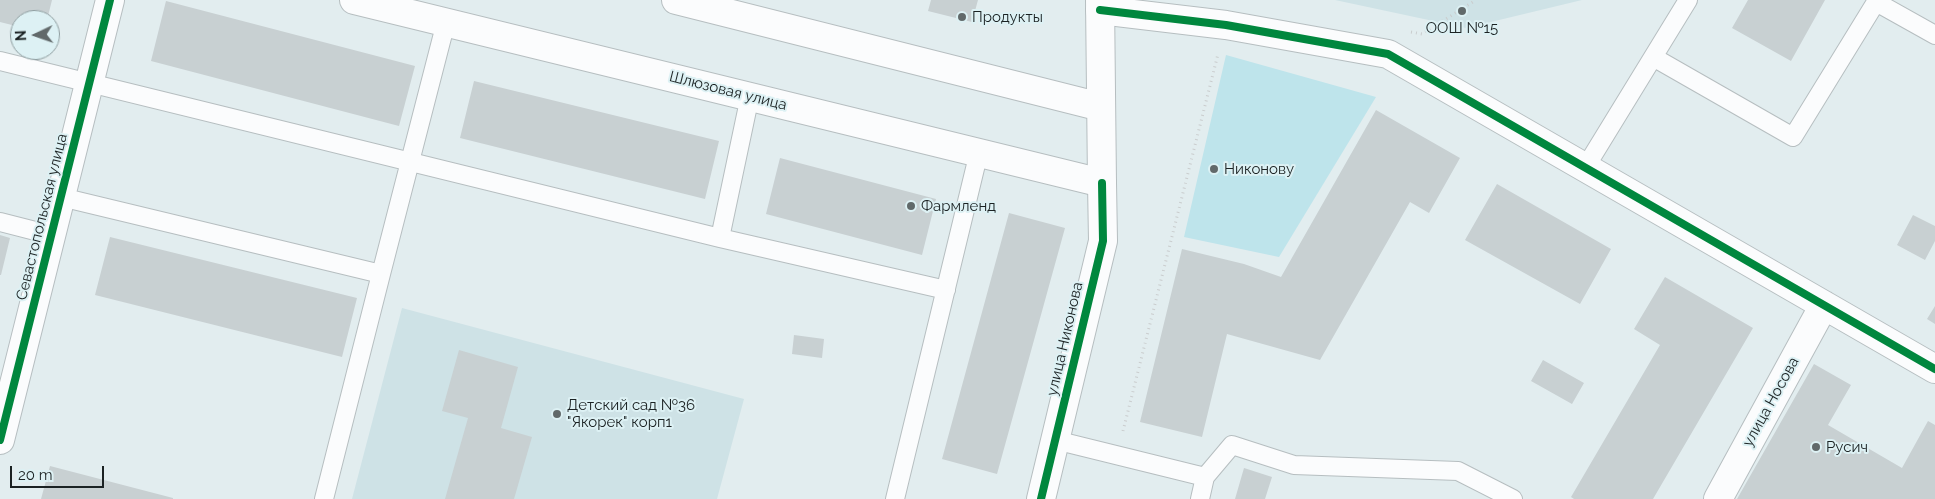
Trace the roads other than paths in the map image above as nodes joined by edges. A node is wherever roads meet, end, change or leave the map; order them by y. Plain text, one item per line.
1 (110, 0) edge
2 (354, 0) edge
3 (676, 0) edge
4 (1688, 0) edge
5 (1100, 5) edge
6 (446, 22) junction
7 (1935, 35) edge
8 (1653, 57) junction
9 (0, 61) edge
10 (89, 84) junction
11 (750, 96) junction
12 (1101, 107) junction
13 (979, 152) junction
14 (410, 161) junction
15 (1585, 168) junction
16 (1102, 183) junction
17 (61, 197) junction
18 (0, 222) edge
19 (51, 235) junction
20 (720, 238) junction
21 (381, 274) junction
22 (946, 290) junction
23 (1824, 305) junction
24 (1935, 369) edge
25 (0, 440) edge
26 (1055, 440) junction
27 (1205, 477) junction
28 (324, 499) edge
29 (895, 499) edge
30 (1041, 499) edge
31 (1200, 499) edge
32 (1513, 499) edge
33 (1718, 499) edge

1 - 10 street, Севастопольская улица
2 - 6 street, Шлюзовая улица
3 - 12 street
4 - 8 lane
5 - 12 street
5 - 15 street
6 - 11 street, Шлюзовая улица
6 - 14 lane
7 - 8 lane
8 - 15 lane
9 - 10 lane
10 - 14 lane
10 - 17 street, Севастопольская улица
11 - 13 street, Шлюзовая улица
11 - 20 lane
12 - 16 street, улица Никонова
13 - 16 street, Шлюзовая улица
13 - 22 lane
14 - 20 lane
14 - 21 lane
15 - 23 street
16 - 26 street, улица Никонова
17 - 19 street, Севастопольская улица
17 - 21 lane
18 - 19 lane
19 - 25 street, Севастопольская улица
20 - 22 lane
21 - 28 lane
22 - 29 lane
23 - 24 street
23 - 33 street, улица Носова
26 - 27 lane
26 - 30 street, улица Никонова
27 - 31 lane
27 - 32 lane

